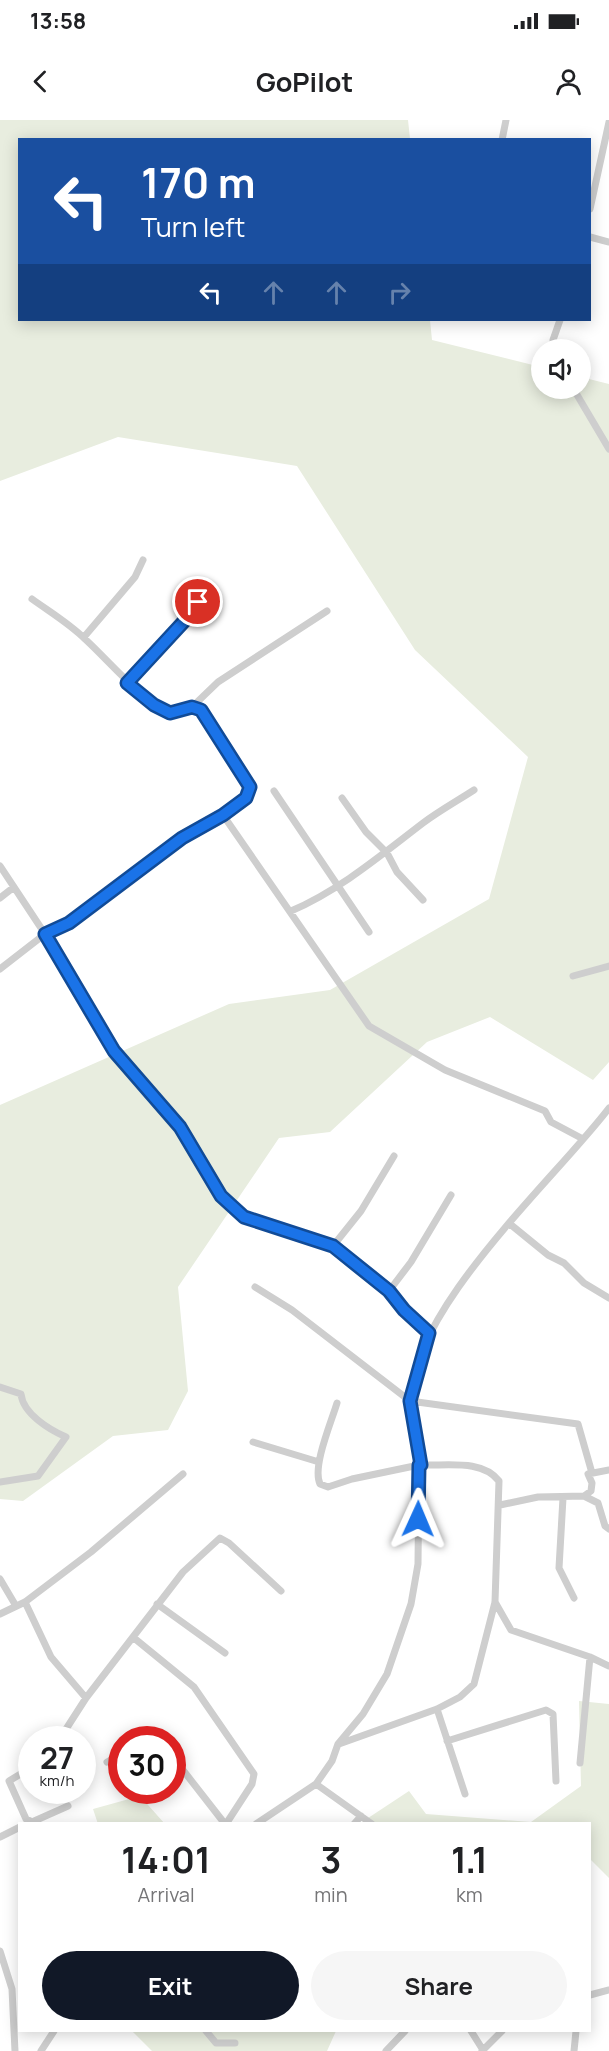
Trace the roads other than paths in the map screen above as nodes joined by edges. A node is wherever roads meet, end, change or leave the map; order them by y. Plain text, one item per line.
1 (506, 120) edge
2 (609, 122) edge
3 (502, 138) edge
4 (591, 204) edge
5 (591, 237) edge
6 (609, 242) edge
7 (560, 321) edge
8 (553, 339) edge
9 (579, 399) edge
10 (609, 449) edge
11 (143, 560) dead end
12 (208, 586) dead end
13 (33, 599) dead end
14 (327, 611) dead end
15 (84, 637) junction
16 (127, 683) junction
17 (192, 707) junction
18 (474, 790) dead end
19 (274, 791) dead end
20 (342, 798) dead end
21 (223, 815) junction
22 (387, 853) junction
23 (0, 866) edge
24 (337, 885) junction
25 (14, 888) junction
26 (0, 898) edge
27 (423, 900) dead end
28 (291, 911) junction
29 (369, 932) dead end
30 (45, 934) junction
31 (609, 966) edge
32 (0, 969) edge
33 (573, 976) dead end
34 (609, 1108) edge
35 (583, 1139) junction
36 (394, 1156) dead end
37 (451, 1195) dead end
38 (510, 1224) junction
39 (333, 1246) junction
40 (255, 1287) dead end
41 (389, 1291) junction
42 (609, 1298) edge
43 (429, 1333) junction
44 (0, 1387) edge
45 (410, 1401) junction
46 (337, 1403) dead end
47 (253, 1442) dead end
48 (319, 1462) junction
49 (420, 1465) junction
50 (609, 1470) edge
51 (592, 1473) junction
52 (183, 1474) dead end
53 (0, 1482) edge
54 (584, 1496) junction
55 (563, 1498) junction
56 (500, 1505) junction
57 (609, 1529) edge
58 (0, 1579) edge
59 (281, 1590) dead end
60 (574, 1598) dead end
61 (25, 1602) junction
62 (495, 1602) junction
63 (157, 1604) junction
64 (16, 1606) junction
65 (0, 1614) edge
66 (134, 1638) junction
67 (225, 1653) dead end
68 (590, 1656) junction
69 (609, 1666) edge
70 (86, 1698) junction
71 (437, 1709) junction
72 (68, 1726) edge
73 (447, 1741) junction
74 (338, 1744) junction
75 (580, 1763) dead end
76 (186, 1774) edge
77 (18, 1776) edge
78 (556, 1781) dead end
79 (316, 1784) junction
80 (465, 1794) dead end
81 (68, 1806) dead end
82 (362, 1816) junction
83 (22, 1822) edge
84 (32, 1822) edge
85 (223, 1822) edge
86 (226, 1822) edge
87 (259, 1822) edge
88 (356, 1822) edge
89 (370, 1822) edge
90 (18, 1826) edge
91 (0, 1837) edge
92 (0, 1951) edge
93 (609, 1990) edge
94 (591, 1995) edge
95 (53, 2032) edge
96 (207, 2032) edge
97 (404, 2032) edge
98 (472, 2032) edge
99 (501, 2032) edge
100 (576, 2032) edge
101 (235, 2043) dead end
102 (15, 2051) edge
103 (41, 2051) edge
104 (386, 2051) edge
105 (483, 2051) edge
106 (574, 2051) edge

1 - 3 street
2 - 4 street
5 - 6 street
7 - 8 street
9 - 10 street
11 - 15 street
12 - 16 street
13 - 15 street
14 - 17 street
15 - 16 street
16 - 17 street
17 - 21 street
18 - 22 street
19 - 24 street
20 - 22 street
21 - 28 street
21 - 30 street
22 - 24 street
22 - 27 street
23 - 25 street
24 - 28 street
24 - 29 street
25 - 26 street
25 - 30 street
28 - 35 street
30 - 32 street
30 - 39 street
31 - 33 street
34 - 35 street
35 - 38 street
36 - 39 street
37 - 41 street
38 - 42 street
38 - 43 street
39 - 41 street
40 - 45 street
41 - 43 street
43 - 45 street
44 - 53 street
45 - 49 street
45 - 51 street
46 - 48 street
47 - 48 street
48 - 49 street
49 - 56 street
49 - 74 street
50 - 51 street
51 - 54 street
52 - 61 street
54 - 55 street
54 - 57 street
55 - 56 street
55 - 60 street
56 - 62 street
58 - 64 street
59 - 63 street
61 - 64 street
61 - 70 street
62 - 68 street
62 - 71 street
63 - 66 street
63 - 67 street
64 - 65 street
66 - 70 street
66 - 86 street
68 - 69 street
68 - 75 street
70 - 72 street
71 - 73 street
71 - 74 street
73 - 78 street
73 - 80 street
74 - 79 street
76 - 85 street
77 - 83 street
79 - 82 street
79 - 87 street
81 - 84 street
82 - 88 street
82 - 89 street
90 - 91 street
92 - 102 street
93 - 94 street
95 - 103 street
96 - 101 street
97 - 104 street
98 - 105 street
99 - 105 street
100 - 106 street

